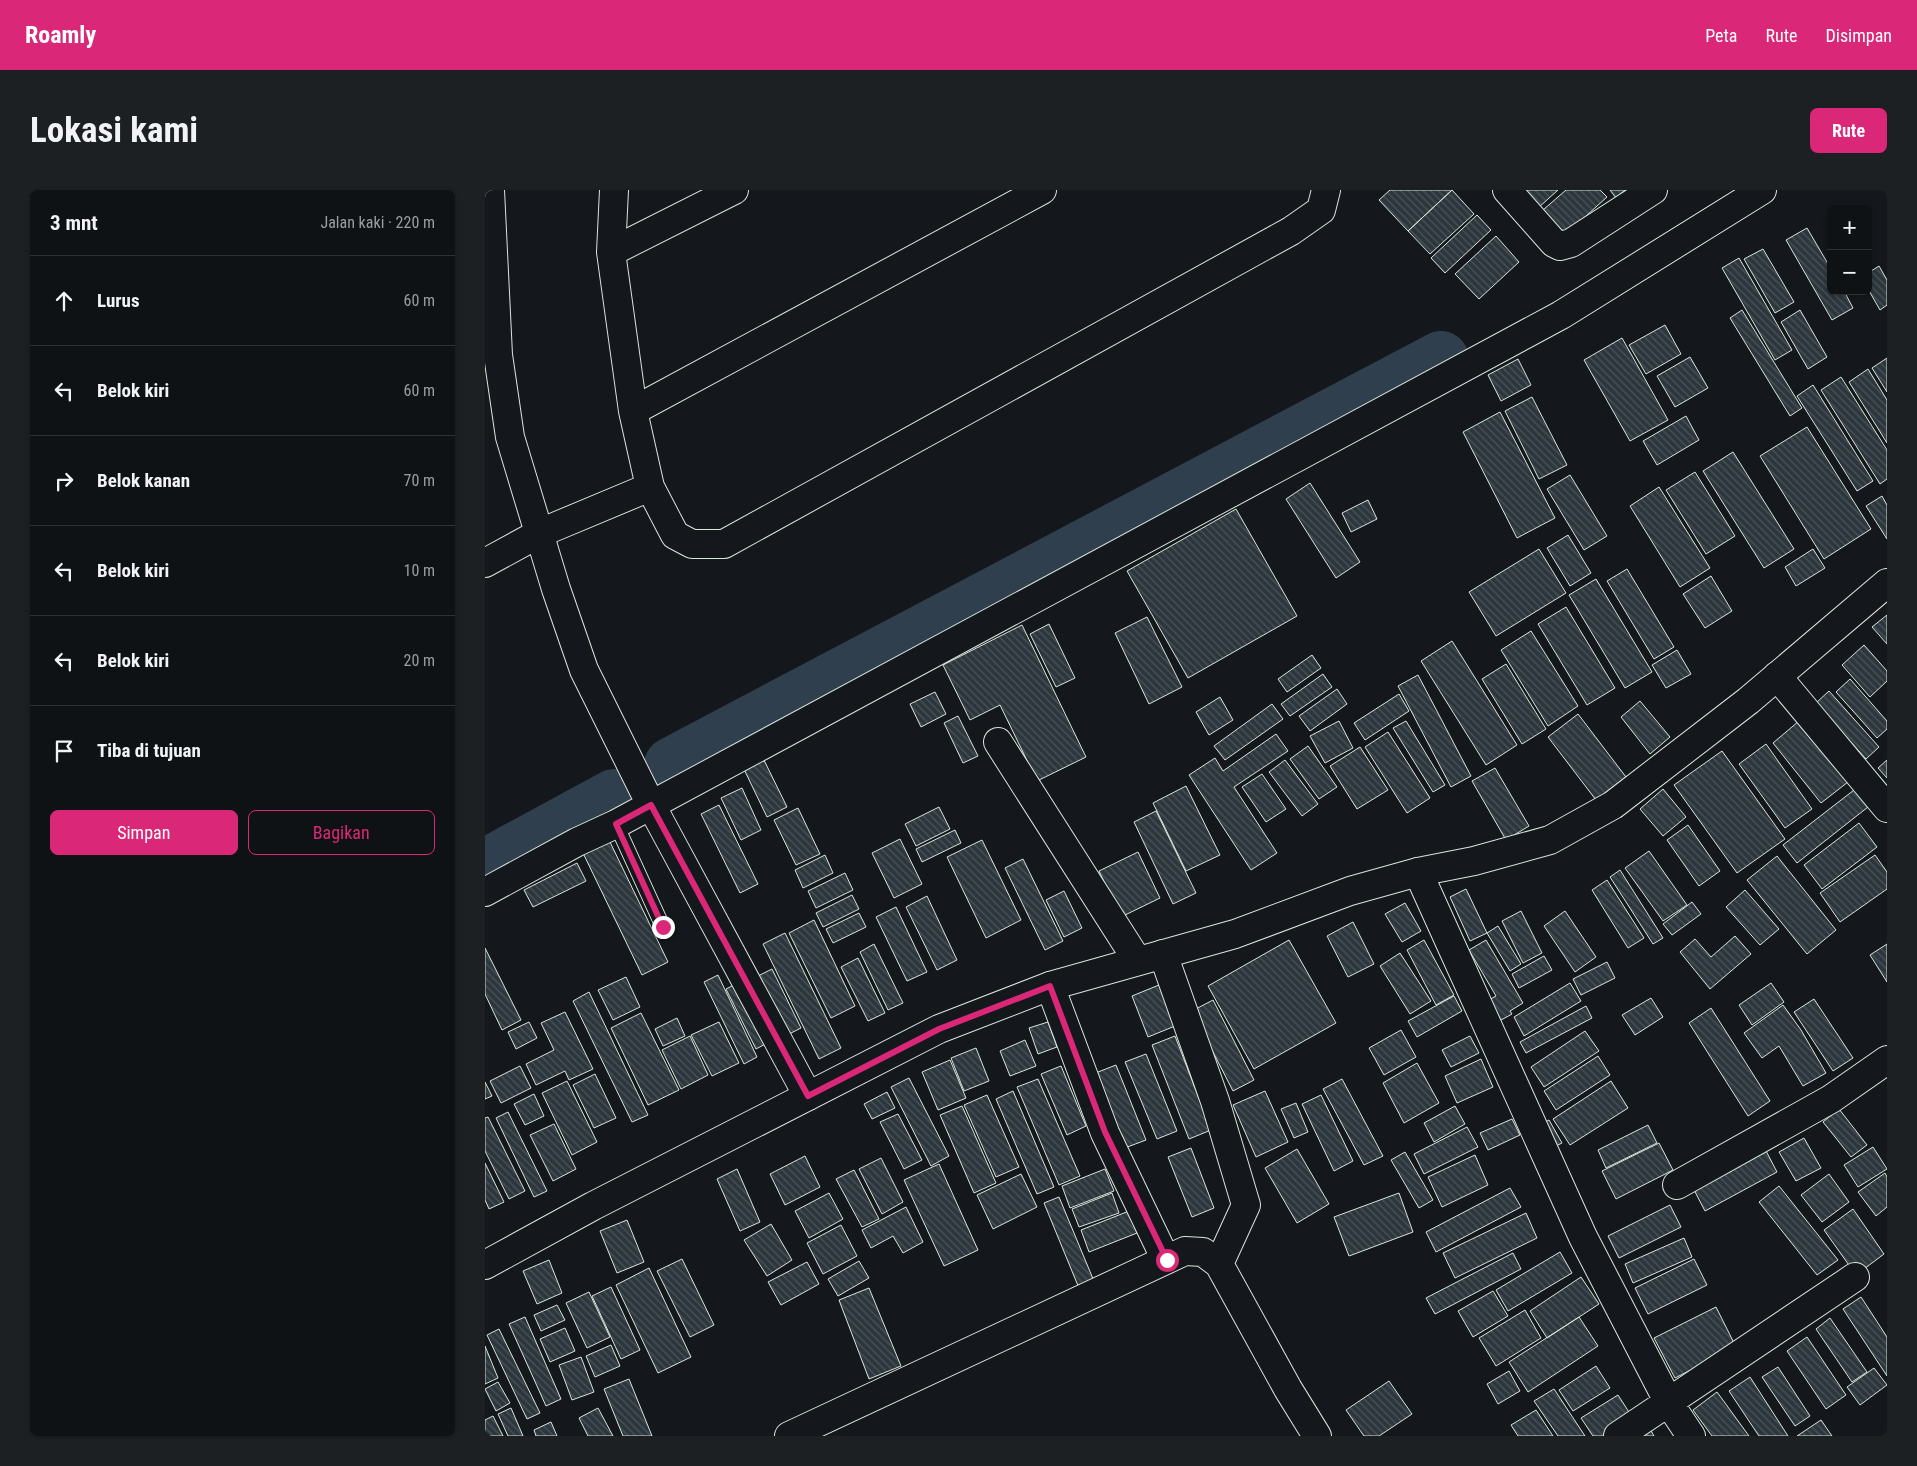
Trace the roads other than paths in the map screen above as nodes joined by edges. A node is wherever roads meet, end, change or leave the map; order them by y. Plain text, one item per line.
1 (490, 190) edge
2 (614, 190) edge
3 (734, 190) edge
4 (1042, 190) edge
5 (1326, 190) edge
6 (1507, 190) edge
7 (1653, 190) edge
8 (1762, 190) edge
9 (611, 252) junction
10 (633, 411) junction
11 (650, 488) junction
12 (541, 533) junction
13 (485, 562) edge
14 (1887, 583) edge
15 (1777, 676) junction
16 (999, 742) dead end
17 (651, 805) junction
18 (1887, 808) edge
19 (616, 824) junction
20 (1418, 872) junction
21 (485, 892) edge
22 (663, 927) dead end
23 (1150, 957) junction
24 (1050, 986) junction
25 (1887, 1060) edge
26 (808, 1096) junction
27 (1677, 1185) dead end
28 (1167, 1260) junction
29 (1219, 1264) junction
30 (485, 1265) edge
31 (1855, 1277) dead end
32 (1669, 1403) junction
33 (789, 1436) edge
34 (1317, 1436) edge
35 (1618, 1436) edge
36 (1691, 1436) edge

1 - 12 street
2 - 9 street
3 - 9 street
4 - 10 street
5 - 11 street
6 - 7 street
8 - 17 street
9 - 10 street
10 - 11 street
11 - 12 street
12 - 13 street
12 - 17 street
14 - 15 street
15 - 18 street
15 - 20 street
16 - 23 street
17 - 19 street
17 - 26 street
19 - 21 street
19 - 22 lane
20 - 23 street
20 - 32 street
23 - 24 street
23 - 29 street
24 - 26 street
24 - 28 street
25 - 27 street
26 - 30 street
28 - 29 street
28 - 33 street
29 - 34 street
31 - 32 street
32 - 35 street
32 - 36 street

